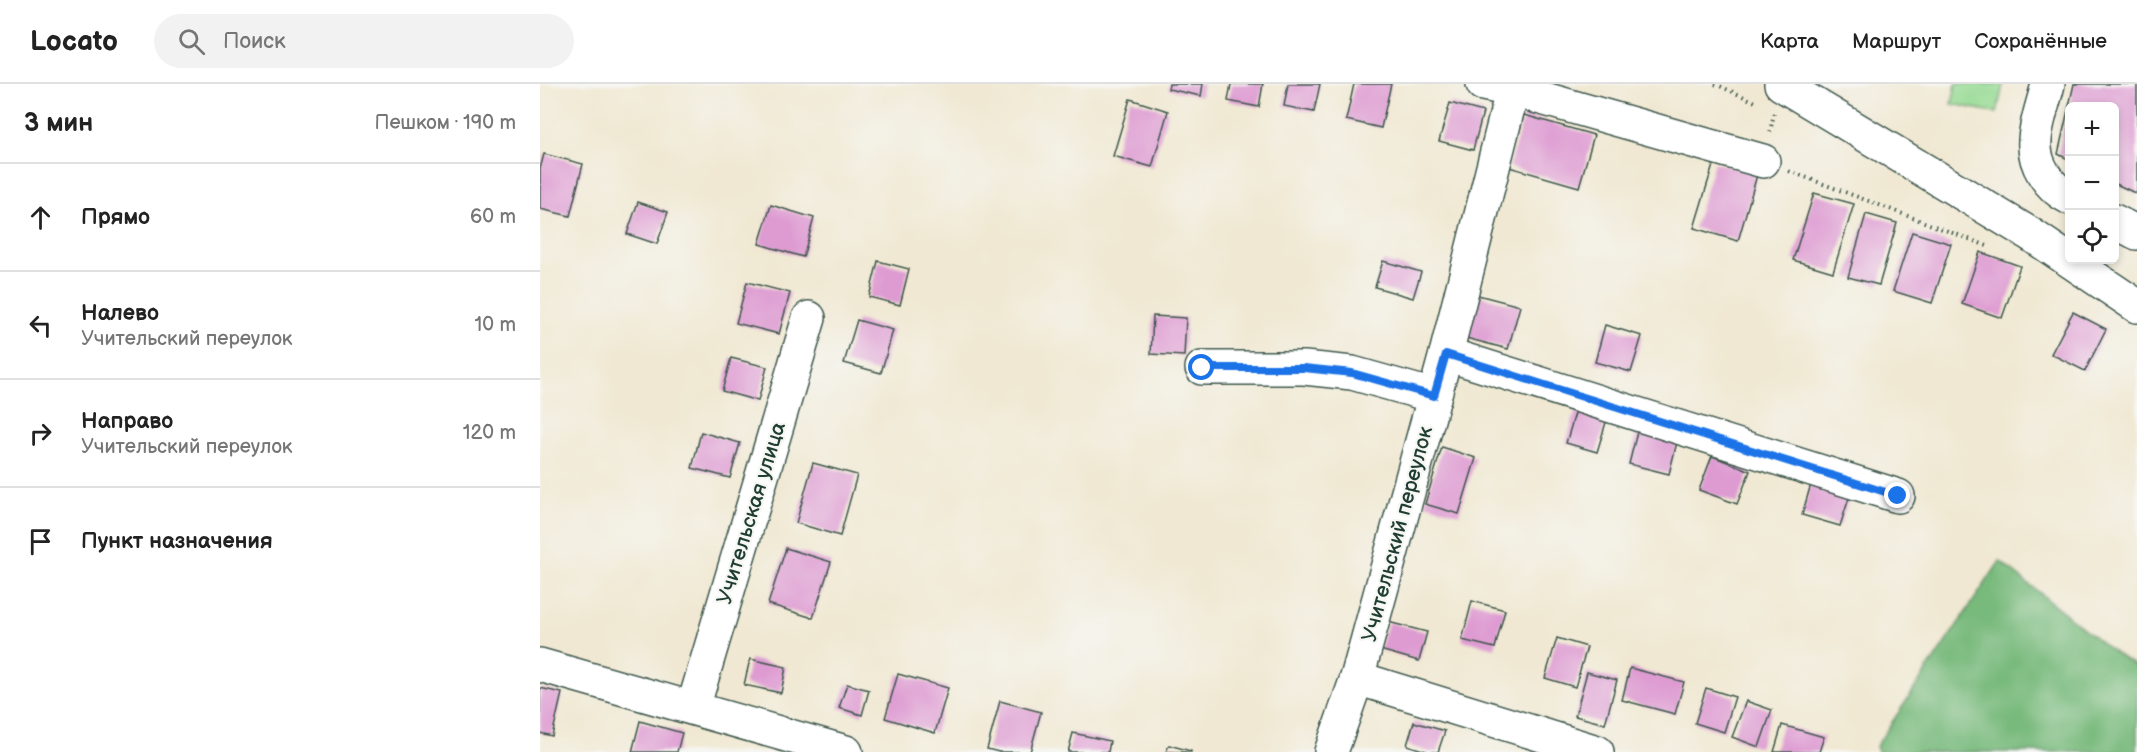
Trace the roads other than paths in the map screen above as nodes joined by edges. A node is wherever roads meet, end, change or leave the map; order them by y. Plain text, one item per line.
1 (2048, 84) edge
2 (1504, 86) edge
3 (1773, 100) edge
4 (1762, 161) road end
5 (2065, 196) edge
6 (2119, 223) edge
7 (2137, 233) edge
8 (2137, 306) edge
9 (809, 318) dead end
10 (1446, 354) junction
11 (1202, 368) dead end
12 (1434, 396) junction
13 (1898, 496) dead end
14 (540, 664) edge
15 (1357, 678) junction
16 (693, 708) junction
17 (846, 752) edge
18 (1331, 752) edge
19 (1597, 752) edge

1 - 5 street
2 - 4 street
2 - 10 street, Учительский переулок
3 - 8 street
6 - 7 street
9 - 16 street, Учительская улица
10 - 12 street, Учительский переулок
10 - 13 street
11 - 12 street
12 - 15 street, Учительский переулок
14 - 16 street
15 - 18 street, Учительский переулок
15 - 19 street
16 - 17 street

